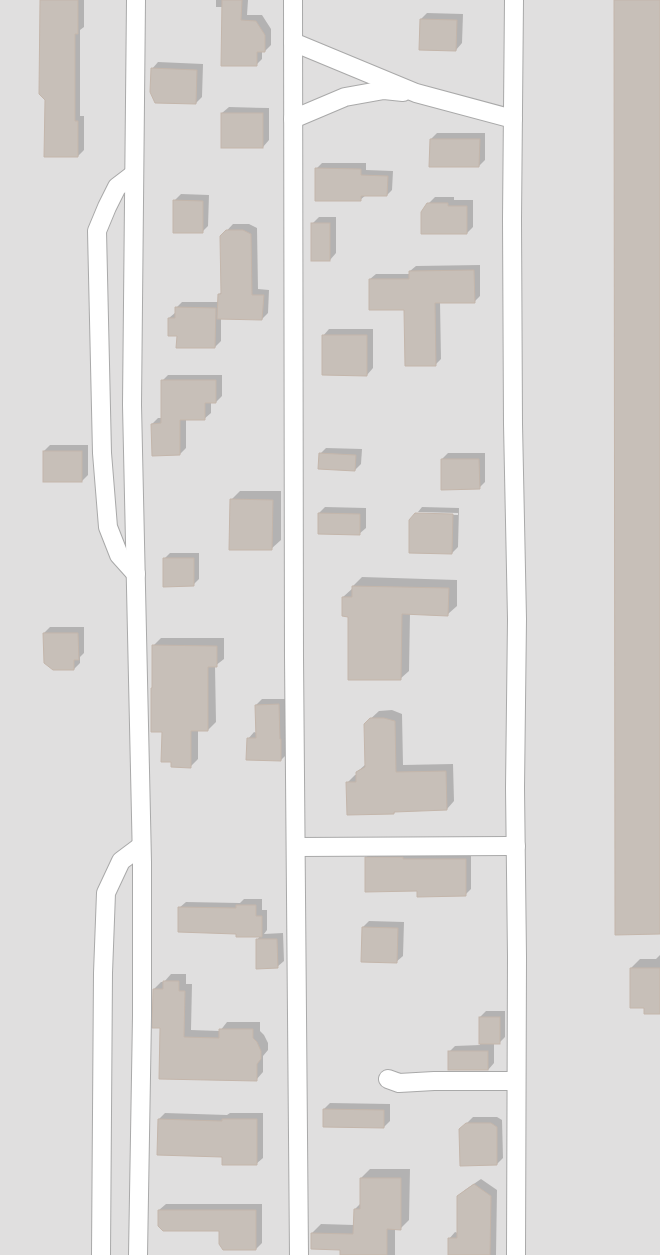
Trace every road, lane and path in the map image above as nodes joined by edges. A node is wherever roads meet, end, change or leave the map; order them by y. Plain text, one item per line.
1 (136, 0) edge
2 (293, 0) edge
3 (514, 0) edge
4 (293, 42) junction
5 (416, 93) junction
6 (293, 119) junction
7 (513, 119) junction
8 (134, 174) junction
9 (136, 574) junction
10 (141, 846) junction
11 (516, 846) junction
12 (296, 847) junction
13 (388, 1078) dead end
14 (516, 1081) junction
15 (101, 1255) edge
16 (138, 1255) edge
17 (299, 1255) edge
18 (516, 1255) edge

1 - 8 street
2 - 4 street
3 - 7 street
4 - 5 street
4 - 6 street
5 - 6 street
5 - 7 street
6 - 12 street
7 - 11 street
8 - 9 street
8 - 9 street
9 - 10 street
10 - 15 street
10 - 16 street
11 - 12 street
11 - 14 street
12 - 17 street
13 - 14 street
14 - 18 street

